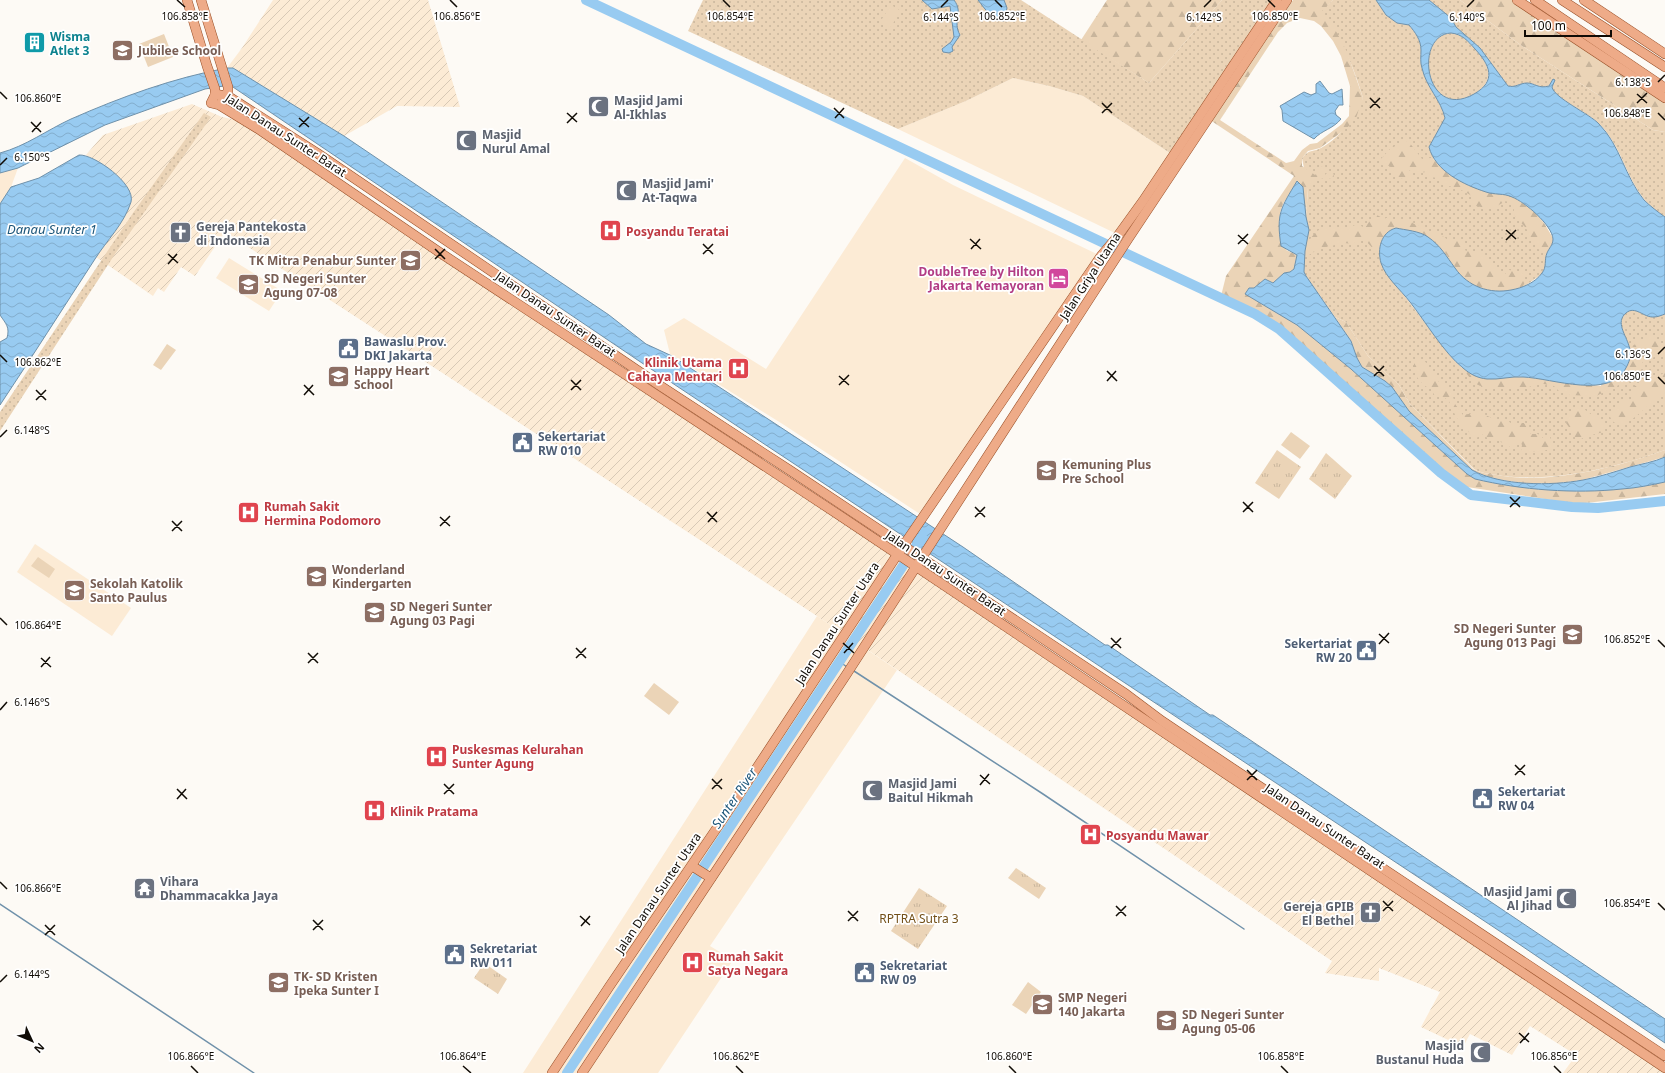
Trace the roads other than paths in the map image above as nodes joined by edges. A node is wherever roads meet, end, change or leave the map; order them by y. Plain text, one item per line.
1 (187, 0) edge
2 (201, 0) edge
3 (1277, 0) edge
4 (1287, 0) edge
5 (1535, 0) edge
6 (1562, 0) edge
7 (1584, 0) edge
8 (1521, 2) edge
9 (1551, 10) junction
10 (1633, 32) junction
11 (1665, 54) edge
12 (1662, 65) edge
13 (1665, 88) edge
14 (227, 91) junction
15 (215, 97) junction
16 (1665, 98) edge
17 (906, 545) junction
18 (922, 555) junction
19 (899, 556) junction
20 (914, 566) junction
21 (1041, 637) junction
22 (1035, 647) junction
23 (1230, 772) junction
24 (693, 866) junction
25 (709, 877) junction
26 (1481, 940) junction
27 (1665, 1056) edge
28 (1665, 1068) edge
29 (552, 1073) edge
30 (582, 1073) edge

1 - 15 main road
2 - 14 main road
3 - 17 main road, Jalan Griya Utama
4 - 18 main road, Jalan Griya Utama
5 - 9 main road
6 - 12 main road
7 - 10 main road
8 - 9 main road
8 - 16 main road
9 - 13 main road
10 - 11 main road
10 - 12 main road
14 - 15 main road
14 - 17 main road, Jalan Danau Sunter Barat
15 - 19 main road, Jalan Danau Sunter Barat
17 - 18 main road, Jalan Danau Sunter Barat
17 - 19 main road, Jalan Danau Sunter Utara
18 - 20 main road, Jalan Griya Utama
18 - 21 main road, Jalan Danau Sunter Barat
19 - 20 main road, Jalan Danau Sunter Barat
19 - 24 main road, Jalan Danau Sunter Utara
20 - 22 main road, Jalan Danau Sunter Barat
20 - 25 main road
21 - 22 main road
21 - 23 main road, Jalan Danau Sunter Barat
22 - 23 main road, Jalan Danau Sunter Barat
23 - 26 main road, Jalan Danau Sunter Barat
24 - 25 main road
24 - 29 main road, Jalan Danau Sunter Utara
25 - 30 main road
26 - 27 main road, Jalan Danau Sunter Barat
26 - 28 main road, Jalan Danau Sunter Barat

